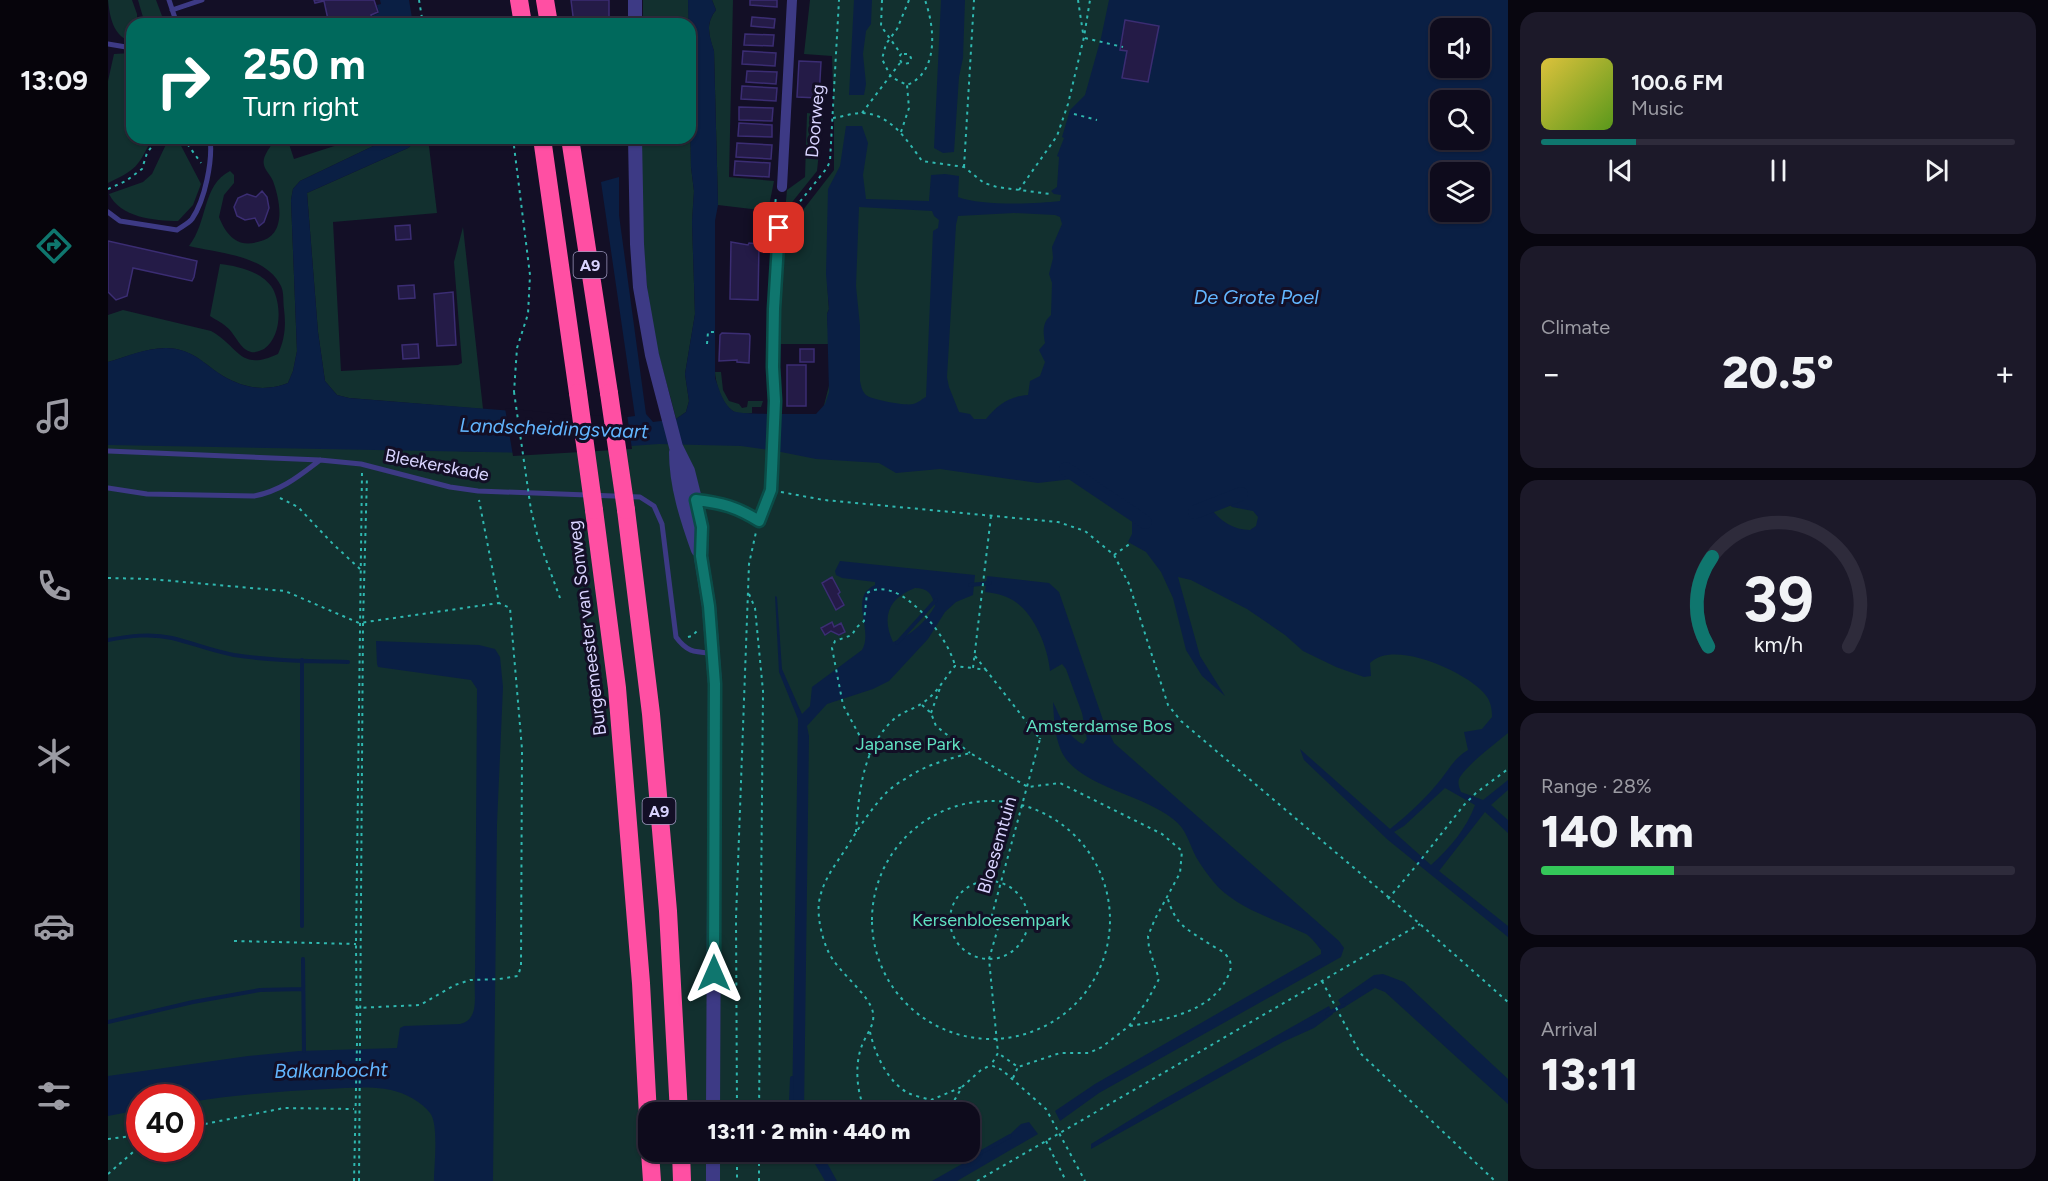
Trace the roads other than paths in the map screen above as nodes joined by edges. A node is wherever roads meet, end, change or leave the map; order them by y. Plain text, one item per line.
1 (169, 0) edge
2 (202, 0) edge
3 (519, 0) edge
4 (546, 0) edge
5 (635, 0) edge
6 (792, 0) edge
7 (172, 10) junction
8 (175, 18) edge
9 (522, 18) edge
10 (548, 18) edge
11 (635, 18) edge
12 (108, 44) edge
13 (126, 47) edge
14 (210, 144) edge
15 (543, 144) edge
16 (571, 144) edge
17 (635, 144) edge
18 (782, 187) road end
19 (108, 212) edge
20 (779, 228) road end
21 (108, 451) edge
22 (320, 460) junction
23 (108, 488) edge
24 (690, 500) junction
25 (713, 653) junction
26 (647, 1102) edge
27 (678, 1102) edge
28 (713, 1102) edge
29 (651, 1162) edge
30 (681, 1162) edge
31 (713, 1162) edge
32 (652, 1181) edge
33 (682, 1181) edge
34 (713, 1181) edge

1 - 7 lane
2 - 7 lane
3 - 9 highway
4 - 10 highway
5 - 11 street
6 - 18 street, Doorweg
7 - 8 lane
12 - 13 lane
14 - 19 lane
15 - 26 highway, Burgemeester van Sonweg / A9, bridge
16 - 27 highway, A9, bridge
17 - 24 street
20 - 24 street
21 - 22 lane, Bleekerskade
22 - 23 lane
22 - 25 lane, Bleekerskade
24 - 25 street
25 - 28 street
29 - 32 highway
30 - 33 highway
31 - 34 street

